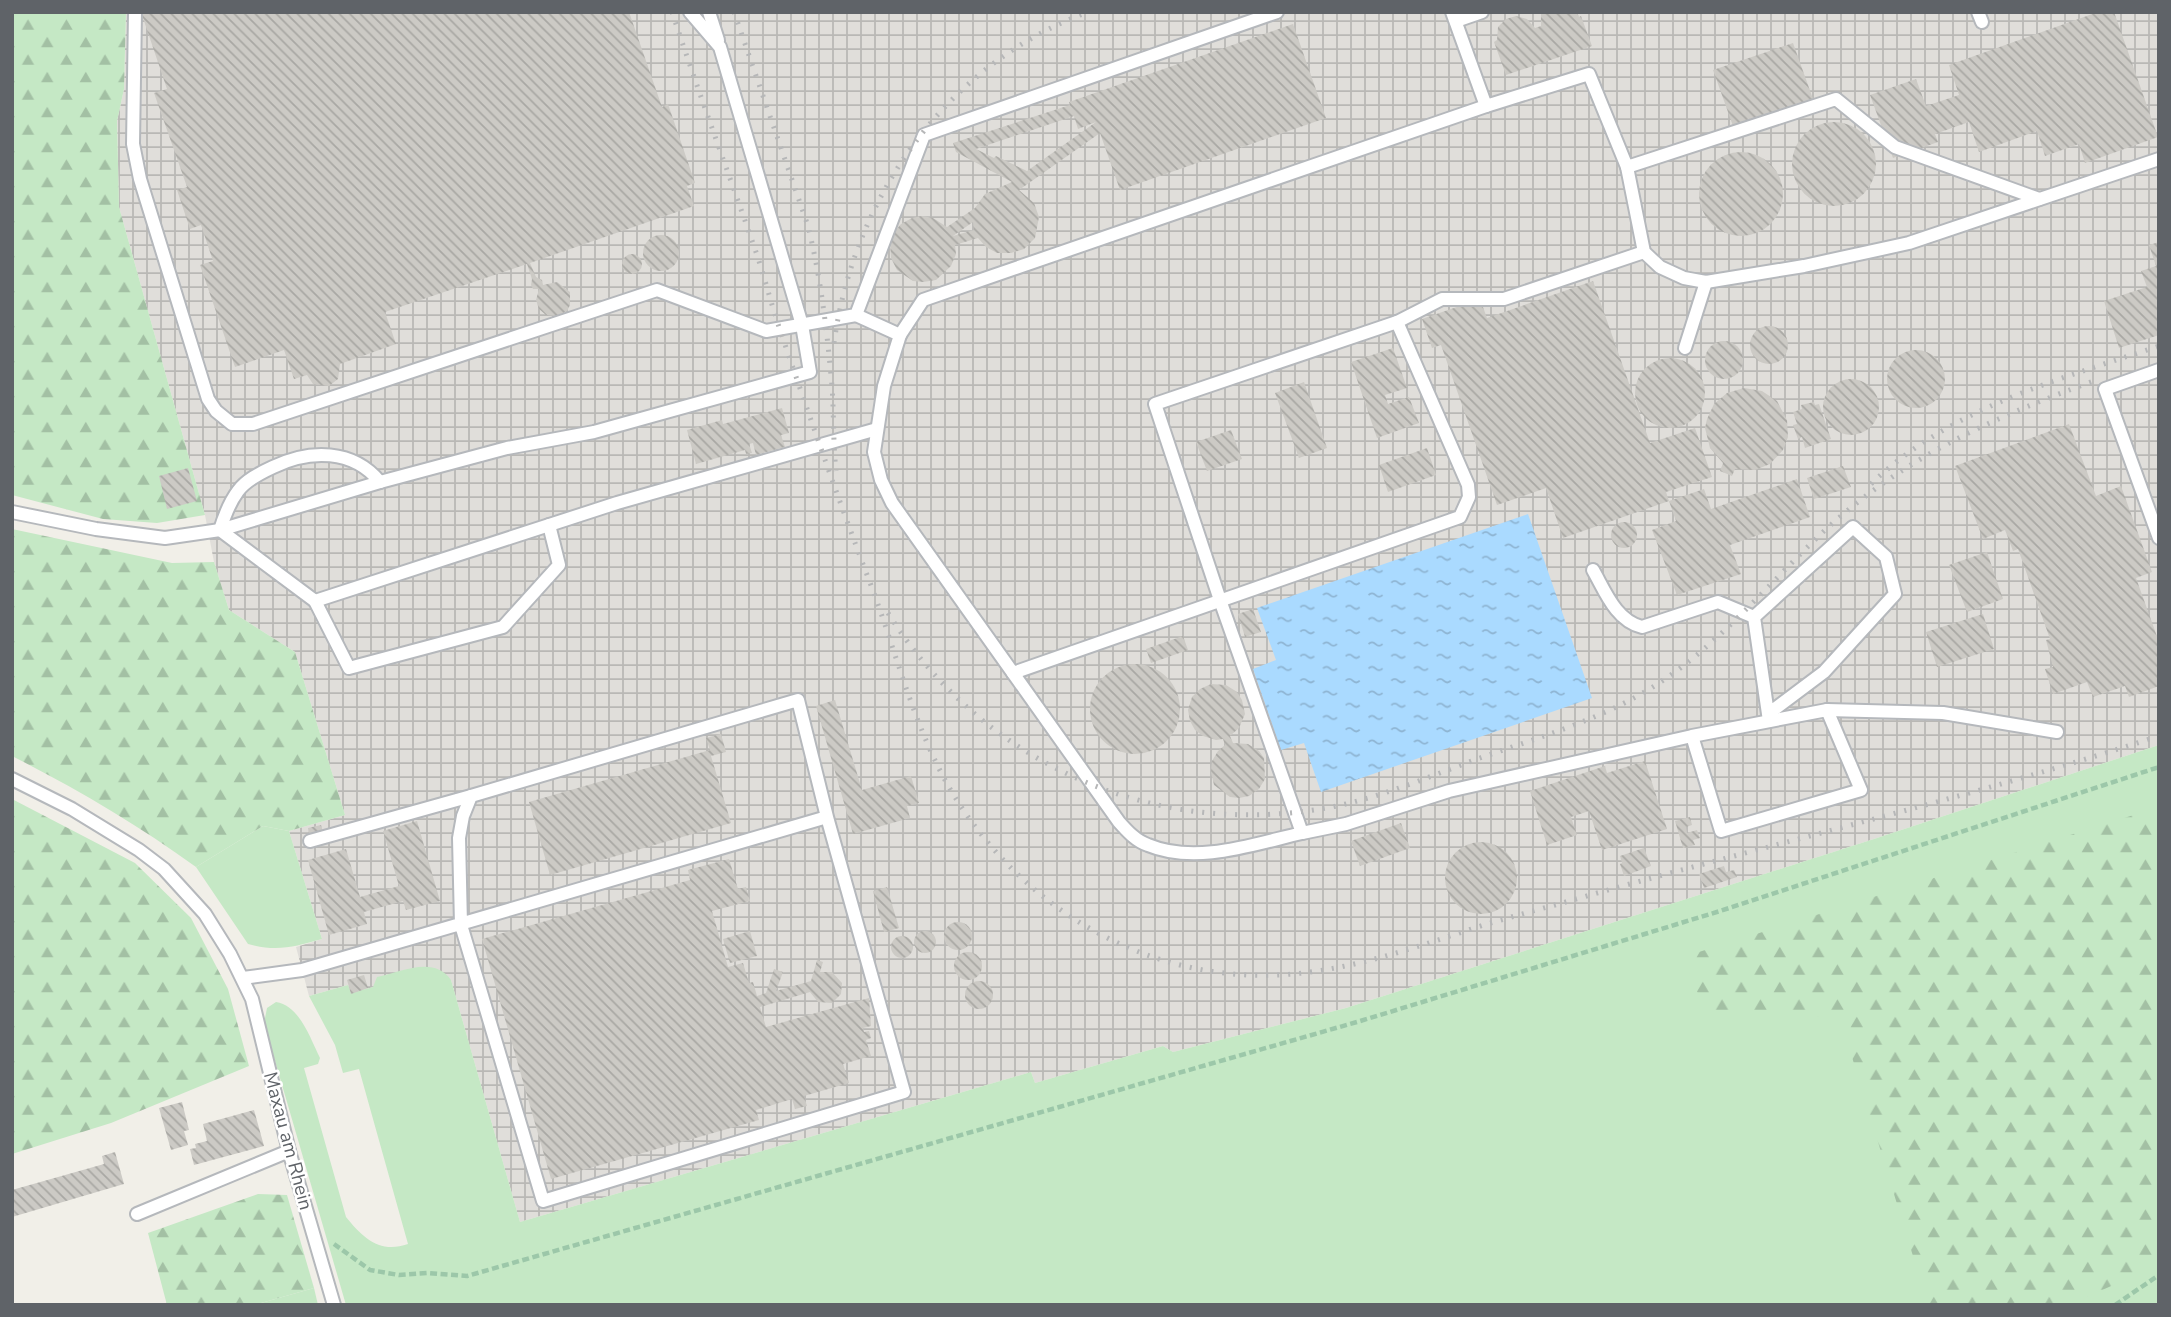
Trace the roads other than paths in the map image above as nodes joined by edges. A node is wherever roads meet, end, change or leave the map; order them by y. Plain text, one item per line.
1 (135, 12) edge
2 (690, 12) edge
3 (709, 12) edge
4 (1277, 12) edge
5 (1482, 12) edge
6 (1454, 17) edge
7 (720, 47) junction
8 (1486, 106) junction
9 (2159, 159) edge
10 (1627, 167) junction
11 (2039, 199) junction
12 (1644, 252) junction
13 (1706, 282) junction
14 (856, 315) junction
15 (1397, 322) junction
16 (802, 325) junction
17 (900, 335) junction
18 (1685, 348) dead end
19 (2159, 370) edge
20 (877, 429) junction
21 (380, 482) junction
22 (12, 512) edge
23 (549, 525) junction
24 (220, 530) junction
25 (2159, 538) edge
26 (1593, 570) dead end
27 (1220, 600) junction
28 (315, 601) junction
29 (1754, 617) junction
30 (1013, 673) junction
31 (1827, 710) junction
32 (1768, 718) junction
33 (2057, 732) dead end
34 (1692, 736) junction
35 (12, 779) edge
36 (471, 796) junction
37 (827, 817) junction
38 (1302, 833) junction
39 (310, 841) dead end
40 (461, 925) junction
41 (243, 978) junction
42 (289, 1151) junction
43 (137, 1214) dead end
44 (334, 1305) edge

1 - 16 lane
2 - 7 lane
3 - 7 lane
4 - 14 lane
5 - 6 lane
6 - 8 lane
7 - 16 lane
8 - 10 lane
8 - 17 lane
9 - 11 lane
10 - 11 lane
10 - 12 lane
11 - 13 lane
12 - 13 lane
12 - 15 lane
13 - 18 lane
14 - 16 lane
14 - 17 lane
15 - 27 lane
15 - 27 lane
16 - 21 lane
17 - 20 lane
19 - 25 lane
20 - 23 lane
20 - 30 lane
21 - 24 lane
21 - 24 lane
22 - 24 lane
23 - 28 lane
23 - 28 lane
24 - 28 lane
26 - 29 lane
27 - 30 lane
27 - 38 lane
29 - 32 lane
29 - 32 lane
30 - 38 lane
31 - 32 lane
31 - 33 lane
31 - 34 lane
32 - 34 lane
34 - 38 lane
35 - 41 lane, Maxau am Rhein
36 - 37 lane
36 - 39 lane
36 - 40 lane
37 - 40 lane
37 - 40 lane
40 - 41 lane
41 - 42 lane, Maxau am Rhein
42 - 43 lane
42 - 44 lane, Maxau am Rhein

